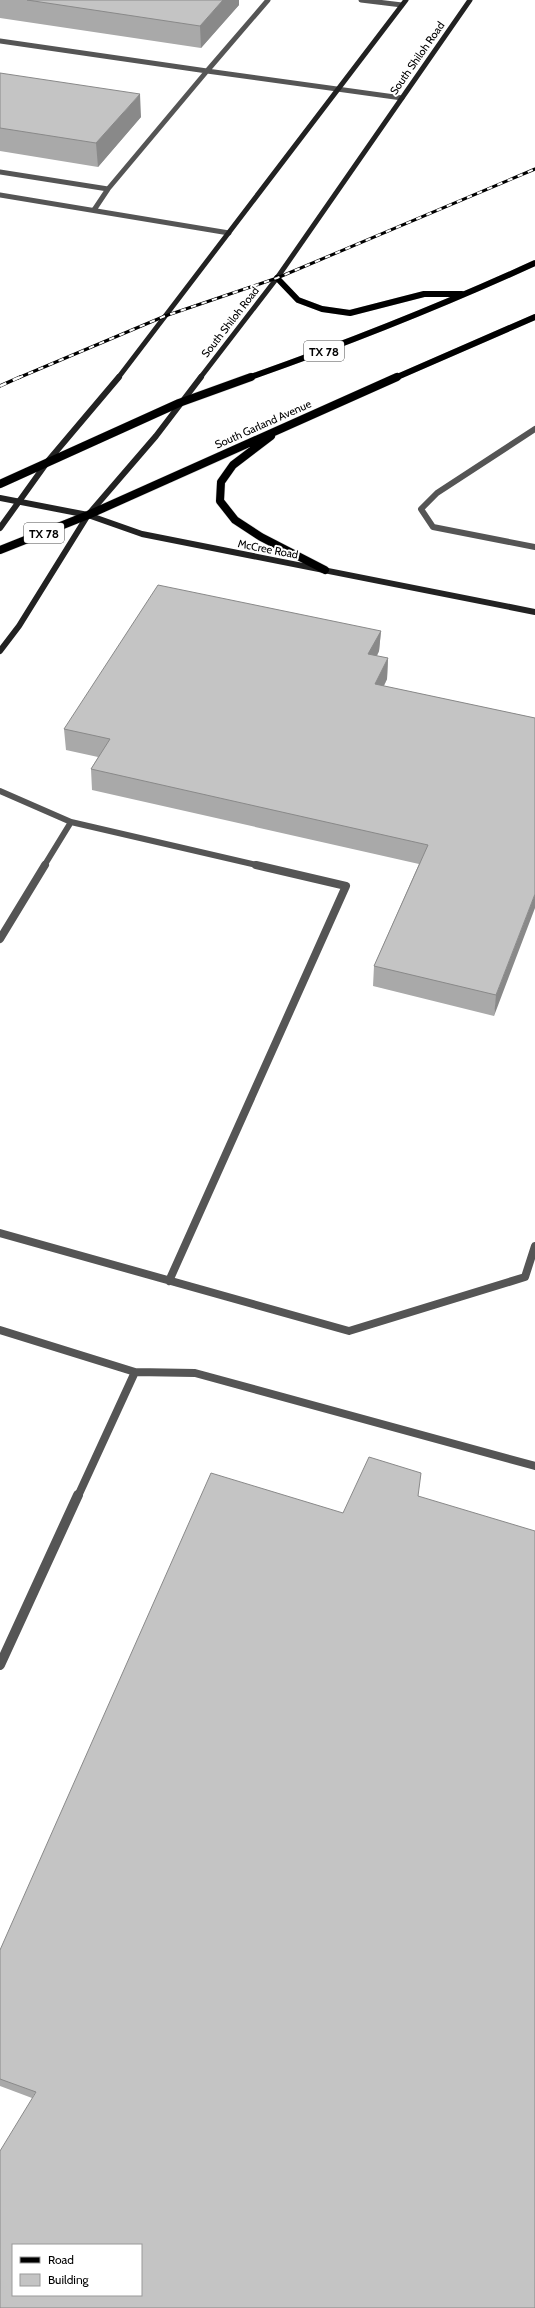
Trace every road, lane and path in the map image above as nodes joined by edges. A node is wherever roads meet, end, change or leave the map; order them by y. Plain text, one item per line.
1 (268, 0) edge
2 (362, 0) edge
3 (406, 0) edge
4 (470, 0) edge
5 (402, 5) junction
6 (0, 41) edge
7 (207, 71) junction
8 (338, 90) junction
9 (402, 98) junction
10 (0, 172) edge
11 (108, 189) junction
12 (0, 195) edge
13 (94, 210) junction
14 (229, 232) junction
15 (535, 263) edge
16 (278, 278) junction
17 (468, 294) junction
18 (535, 317) edge
19 (179, 404) junction
20 (281, 428) junction
21 (535, 429) edge
22 (48, 461) junction
23 (0, 484) edge
24 (0, 498) edge
25 (18, 502) junction
26 (88, 515) junction
27 (0, 528) edge
28 (535, 547) edge
29 (0, 550) edge
30 (324, 570) junction
31 (535, 612) edge
32 (0, 651) edge
33 (0, 791) edge
34 (70, 822) junction
35 (0, 939) edge
36 (0, 1233) edge
37 (535, 1246) edge
38 (169, 1281) junction
39 (0, 1330) edge
40 (135, 1372) junction
41 (535, 1466) edge
42 (0, 1665) edge

1 - 7 lane
2 - 5 lane
3 - 5 main road
4 - 9 main road, South Shiloh Road
5 - 8 main road
6 - 7 lane
7 - 8 lane
7 - 11 lane
8 - 9 lane
8 - 14 main road
9 - 16 main road, South Shiloh Road
10 - 11 lane
11 - 13 lane
12 - 13 lane
13 - 14 lane
14 - 22 main road
15 - 17 main road, TX 78
16 - 17 main road
16 - 19 main road, South Shiloh Road
17 - 19 main road, TX 78
18 - 20 main road, South Garland Avenue / TX 78
19 - 22 main road, TX 78
19 - 26 main road, South Shiloh Road
20 - 26 main road, South Garland Avenue / TX 78
20 - 30 main road
21 - 28 lane
22 - 23 main road, TX 78
22 - 25 main road
24 - 25 main road, McCree Road
25 - 26 main road, McCree Road
25 - 27 main road
26 - 29 main road, South Garland Avenue / TX 78
26 - 30 main road, McCree Road
26 - 32 main road, South Shiloh Road
30 - 31 main road, McCree Road
33 - 34 lane
34 - 35 lane
34 - 38 lane
36 - 38 lane
37 - 38 lane
39 - 40 lane
40 - 41 lane
40 - 42 lane

